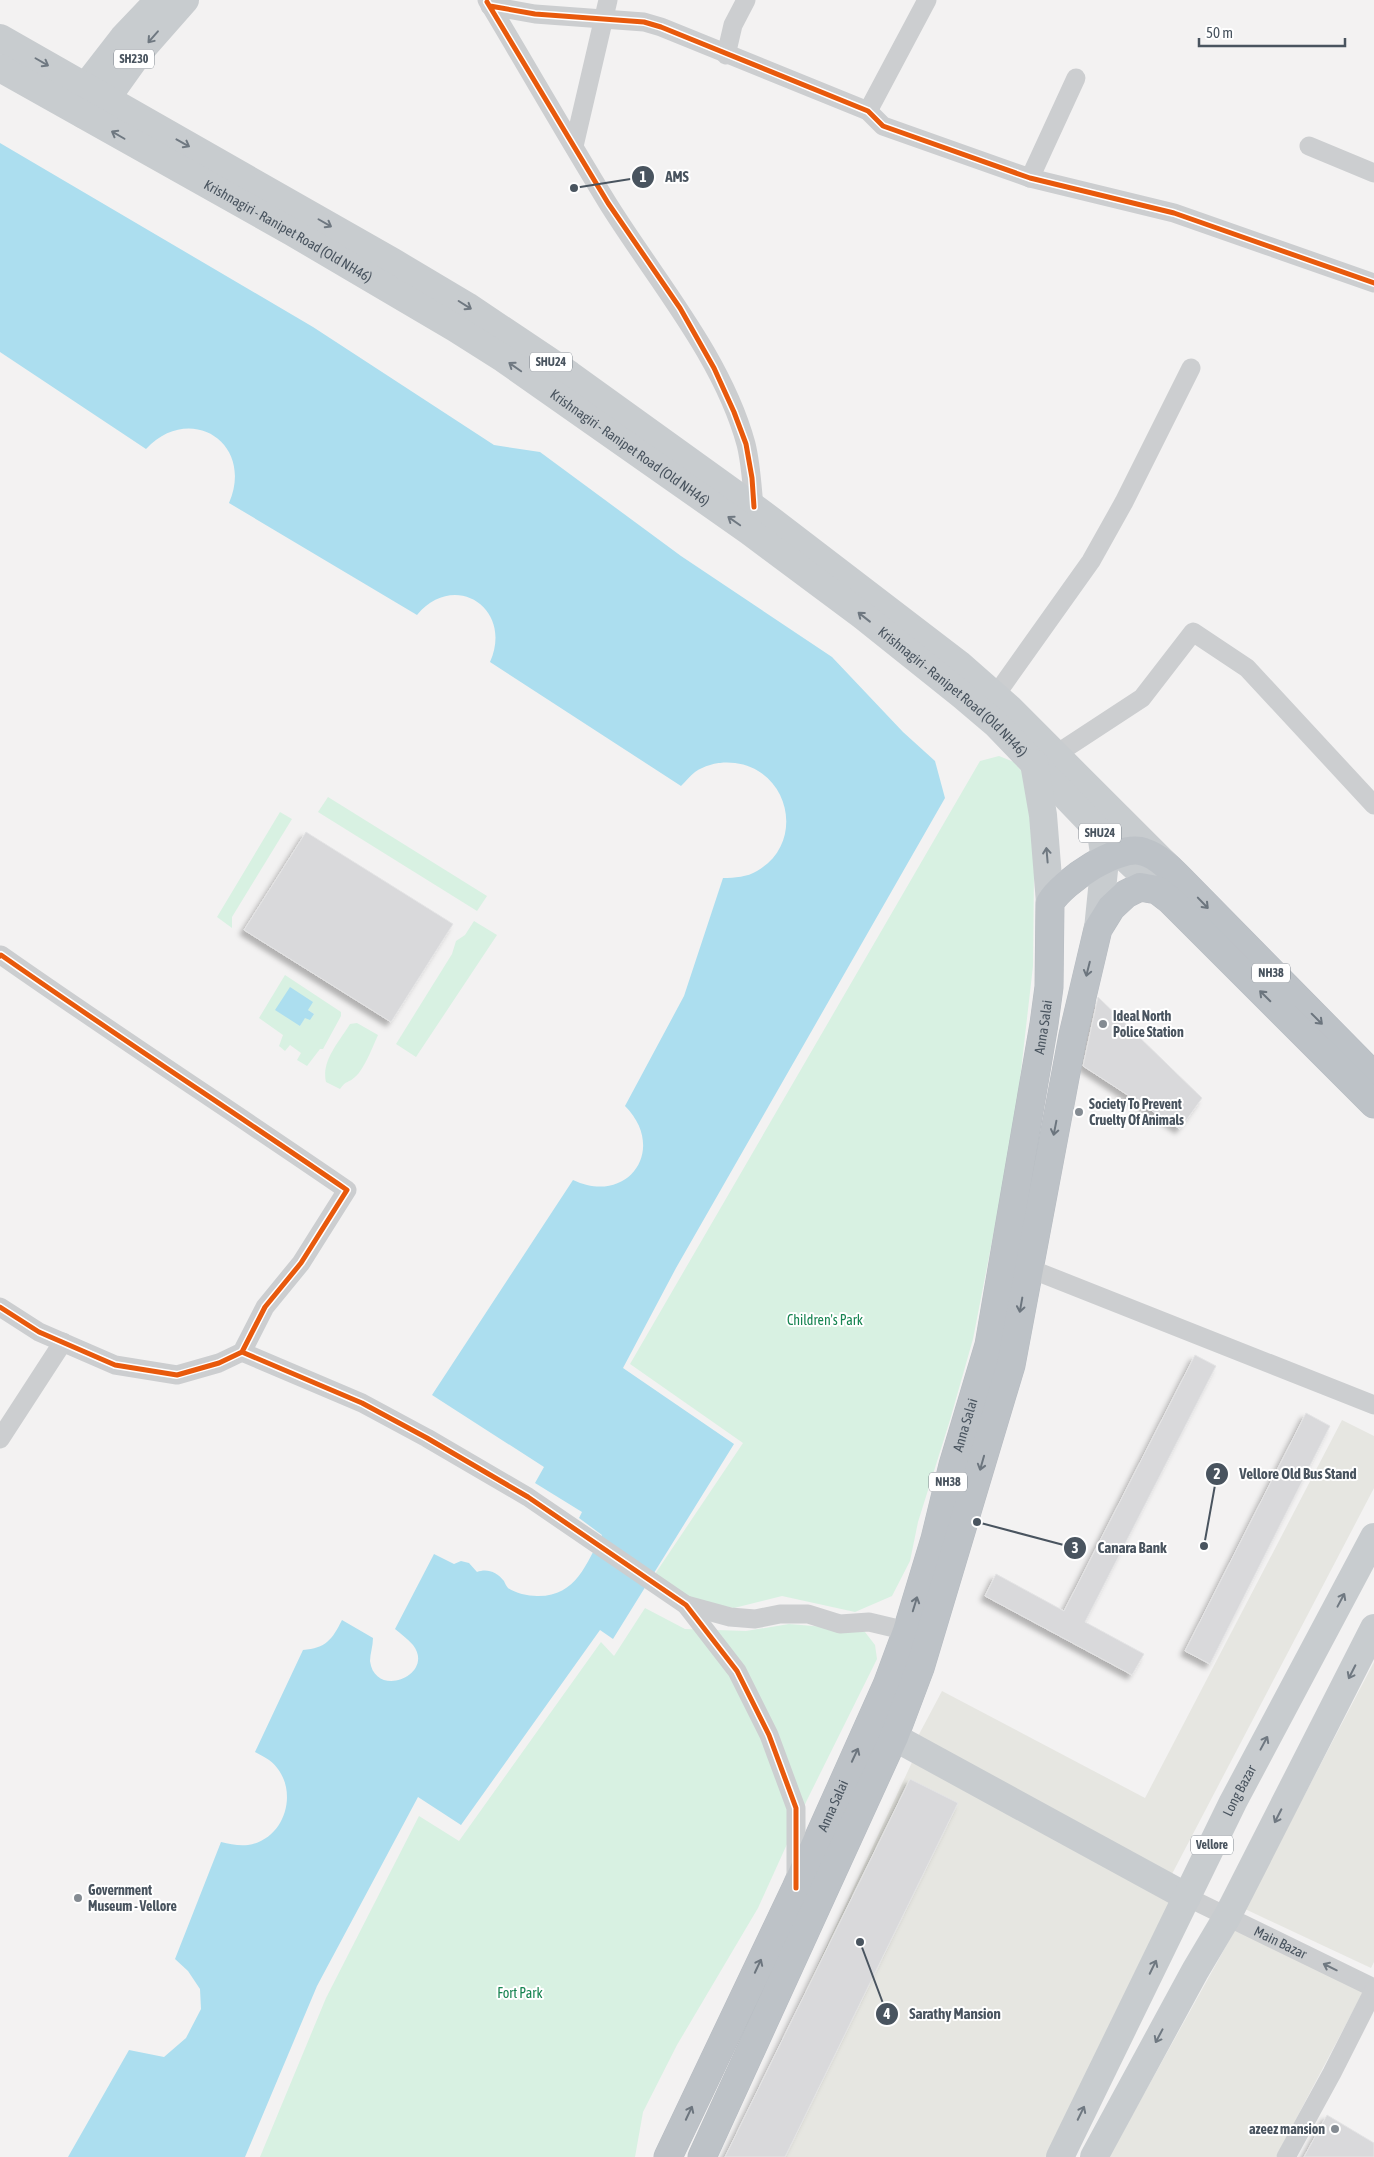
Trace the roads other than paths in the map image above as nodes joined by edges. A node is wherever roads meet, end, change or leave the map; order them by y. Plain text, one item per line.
1 (159, 0) edge
2 (185, 0) edge
3 (608, 0) edge
4 (746, 0) edge
5 (925, 1) edge
6 (488, 3) edge
7 (604, 19) junction
8 (0, 38) edge
9 (726, 55) junction
10 (0, 68) edge
11 (1076, 78) dead end
12 (96, 93) junction
13 (868, 111) junction
14 (84, 115) junction
15 (574, 146) junction
16 (1309, 146) dead end
17 (1374, 173) edge
18 (1030, 178) junction
19 (1374, 283) edge
20 (1191, 368) dead end
21 (754, 508) junction
22 (995, 696) junction
23 (1044, 759) junction
24 (1374, 806) edge
25 (1109, 849) junction
26 (1169, 868) junction
27 (1170, 900) junction
28 (1050, 903) junction
29 (1098, 929) junction
30 (0, 956) edge
31 (1374, 1076) edge
32 (1374, 1104) edge
33 (1028, 1268) junction
34 (0, 1307) edge
35 (63, 1342) junction
36 (242, 1352) junction
37 (1374, 1405) edge
38 (0, 1439) edge
39 (1374, 1538) edge
40 (686, 1605) junction
41 (1374, 1628) edge
42 (907, 1631) junction
43 (894, 1737) junction
44 (796, 1888) junction
45 (1186, 1897) junction
46 (1227, 1917) junction
47 (1374, 1989) edge
48 (668, 2157) edge
49 (702, 2157) edge
50 (1060, 2157) edge
51 (1094, 2157) edge
52 (1286, 2157) edge

1 - 12 main road, SH230
2 -> 12 main road, SH230
3 - 7 street
4 - 9 street
5 - 13 street
6 - 7 street
6 - 15 street
7 - 9 street
7 - 15 street
8 -> 12 main road, Krishnagiri - Ranipet Road (Old NH46) / SHU24
9 - 13 street
10 - 14 main road, Krishnagiri - Ranipet Road (Old NH46) / SHU24
11 - 18 street
12 - 14 main road
12 -> 21 main road, Krishnagiri - Ranipet Road (Old NH46) / SHU24
13 - 18 street
23 -> 14 main road, Krishnagiri - Ranipet Road (Old NH46) / SHU24
15 - 21 street
16 - 17 street
18 - 19 street
20 - 22 street
21 - 22 main road, Krishnagiri - Ranipet Road (Old NH46) / SHU24
22 - 23 main road, Krishnagiri - Ranipet Road (Old NH46) / SHU24
23 - 24 street
23 - 25 main road
23 - 26 main road, Krishnagiri - Ranipet Road (Old NH46) / SHU24
28 -> 23 main road
25 - 26 highway, NH38
25 - 27 main road, SHU24
25 - 28 highway, NH38
25 - 29 main road
26 -> 31 highway, NH38
27 - 29 highway, Anna Salai / NH38
32 -> 27 highway, NH38
42 -> 28 highway, Anna Salai / NH38
29 -> 33 highway, Anna Salai / NH38
30 - 36 street
33 - 37 street
33 -> 43 highway, Anna Salai / NH38
34 - 35 street
35 - 36 street
35 - 38 street
36 - 40 street
45 -> 39 main road, Long Bazar / Vellore
40 - 42 street
40 - 44 street
41 -> 46 main road
44 -> 42 highway, Anna Salai / NH38
43 - 45 main road
43 - 49 highway, Anna Salai / NH38
48 -> 44 highway, Anna Salai / NH38
45 - 46 street, Main Bazar
50 -> 45 main road, Long Bazar / Vellore
47 -> 46 street, Main Bazar
46 -> 51 main road
47 - 52 street

